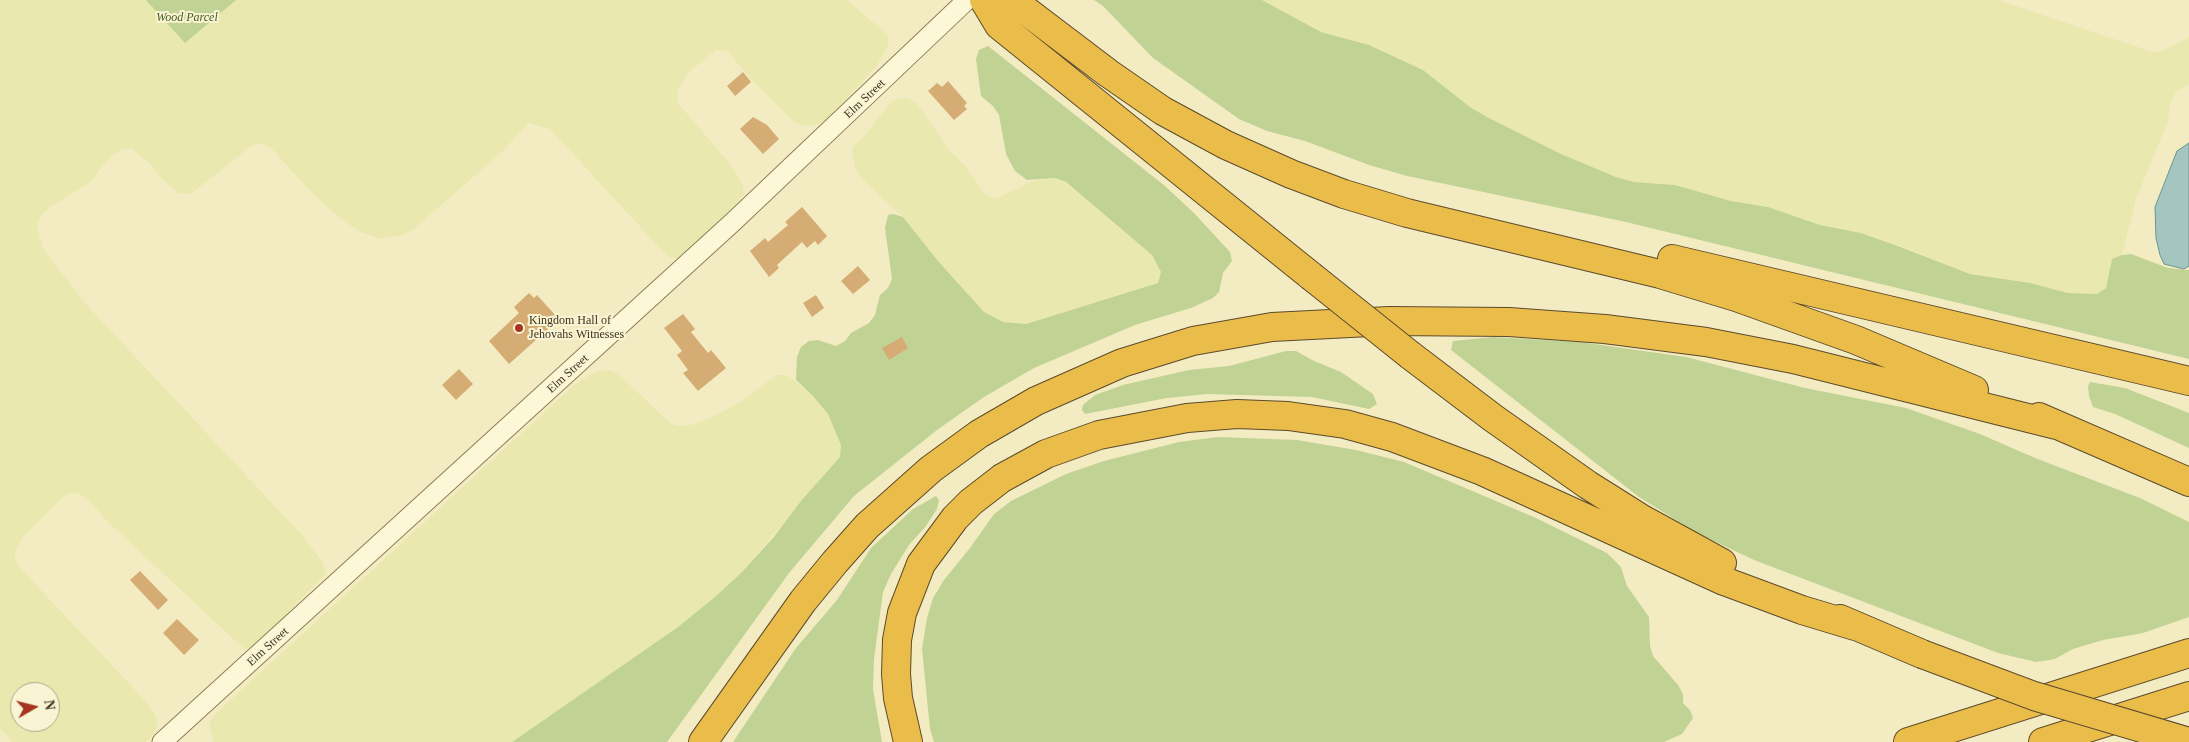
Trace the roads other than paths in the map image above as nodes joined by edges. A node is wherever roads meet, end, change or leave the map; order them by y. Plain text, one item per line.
1 (967, 0) edge
2 (984, 0) edge
3 (1012, 0) edge
4 (1559, 249) junction
5 (2189, 381) edge
6 (2056, 425) junction
7 (2189, 482) edge
8 (1855, 626) junction
9 (2189, 653) edge
10 (2189, 696) edge
11 (162, 742) edge
12 (703, 742) edge
13 (908, 742) edge
14 (1908, 742) edge
15 (2043, 742) edge
16 (2189, 742) edge

1 - 11 street, Elm Street
2 - 8 highway, bridge
3 - 4 highway
4 - 5 highway
4 - 6 highway
6 - 7 highway
6 - 12 highway
8 - 13 highway
8 - 16 highway, bridge
9 - 14 highway
10 - 15 highway

